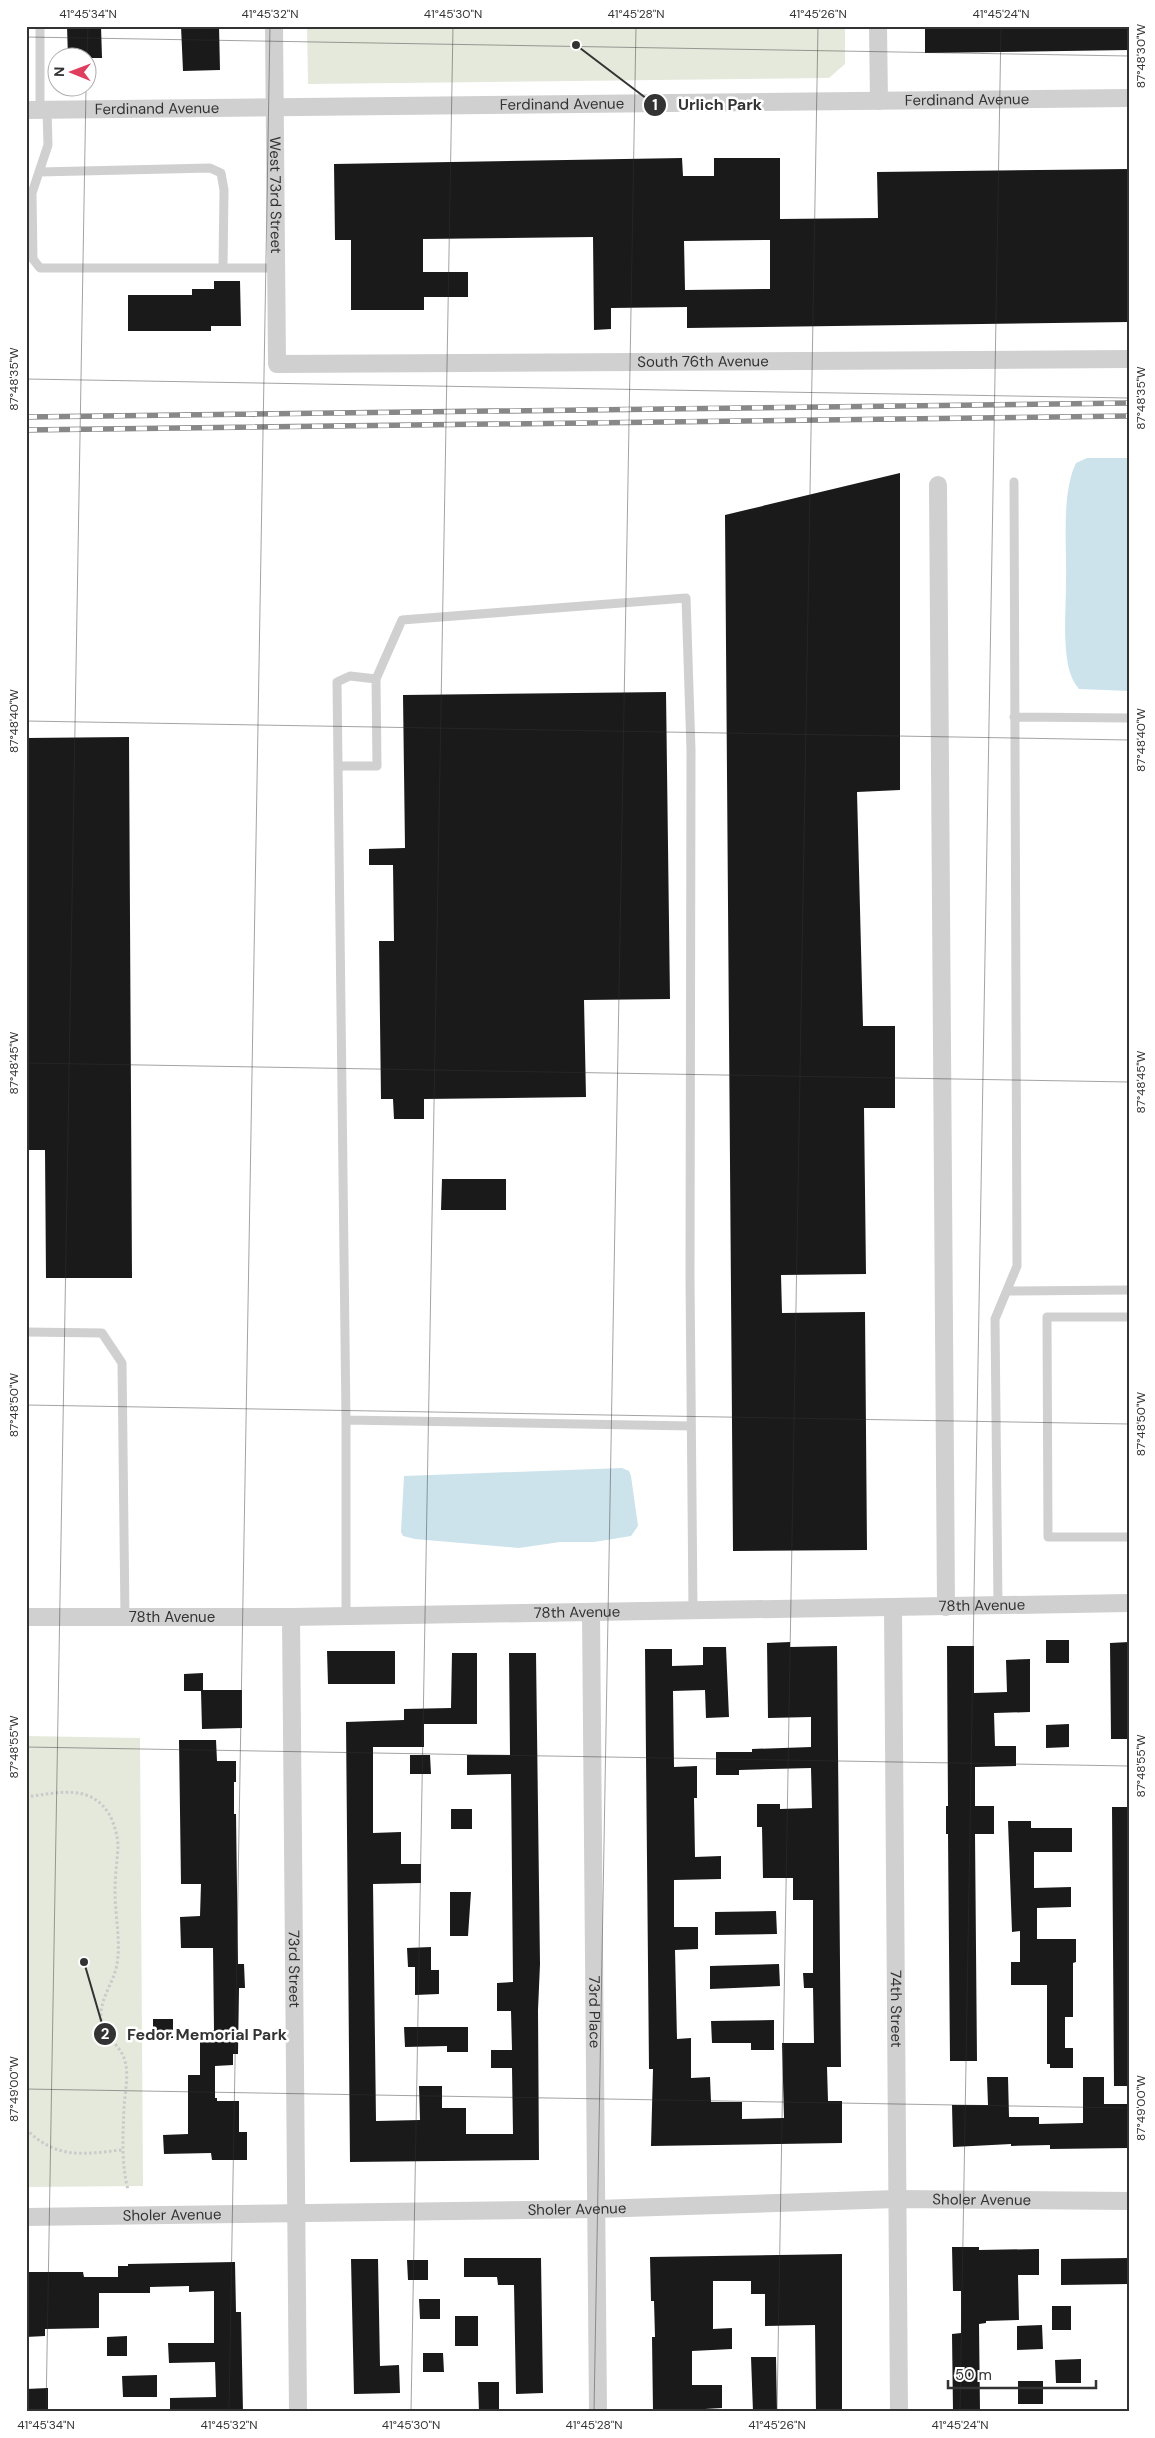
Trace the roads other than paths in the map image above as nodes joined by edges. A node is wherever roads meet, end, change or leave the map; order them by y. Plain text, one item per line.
1 (40, 26) edge
2 (274, 26) edge
3 (878, 26) edge
4 (1129, 98) edge
5 (879, 101) junction
6 (274, 108) junction
7 (38, 110) edge
8 (39, 172) junction
9 (30, 215) edge
10 (223, 268) junction
11 (276, 268) junction
12 (1129, 359) edge
13 (277, 364) joint
14 (1014, 482) dead end
15 (938, 485) dead end
16 (376, 679) junction
17 (1014, 717) junction
18 (1129, 718) edge
19 (338, 766) junction
20 (1129, 1290) edge
21 (1007, 1291) junction
22 (1129, 1317) edge
23 (26, 1332) edge
24 (346, 1420) junction
25 (691, 1426) junction
26 (1129, 1537) edge
27 (1129, 1603) edge
28 (946, 1606) junction
29 (998, 1606) junction
30 (893, 1607) junction
31 (693, 1610) junction
32 (591, 1612) junction
33 (346, 1616) junction
34 (26, 1617) edge
35 (291, 1617) junction
36 (125, 1618) junction
37 (896, 2199) junction
38 (1129, 2201) edge
39 (596, 2210) junction
40 (296, 2212) junction
41 (26, 2217) edge
42 (298, 2412) edge
43 (598, 2412) edge
44 (899, 2412) edge

1 - 7 lane
2 - 6 street, West 73rd Street
3 - 5 street
4 - 5 street, Ferdinand Avenue
5 - 6 street, Ferdinand Avenue
6 - 7 street, Ferdinand Avenue
6 - 11 street, West 73rd Street
7 - 8 lane
8 - 9 lane
8 - 10 lane
9 - 10 lane
10 - 11 lane
11 - 13 street, West 73rd Street
12 - 13 street, South 76th Avenue
14 - 17 lane
15 - 28 street
16 - 19 lane
16 - 19 lane
16 - 25 lane
17 - 18 lane
17 - 21 lane
19 - 24 lane
20 - 21 lane
21 - 29 lane
22 - 26 lane
23 - 36 lane
24 - 25 lane
24 - 33 lane
25 - 31 lane
27 - 29 street, 78th Avenue
28 - 29 street, 78th Avenue
28 - 30 street, 78th Avenue
30 - 31 street, 78th Avenue
30 - 37 street, 74th Street
31 - 32 street, 78th Avenue
32 - 33 street, 78th Avenue
32 - 39 street, 73rd Place
33 - 35 street, 78th Avenue
34 - 36 street, 78th Avenue
35 - 36 street, 78th Avenue
35 - 40 street, 73rd Street
37 - 38 street, Sholer Avenue
37 - 39 street, Sholer Avenue
37 - 44 street, 74th Street
39 - 40 street, Sholer Avenue
39 - 43 street, 73rd Place
40 - 41 street, Sholer Avenue
40 - 42 street, 73rd Street

